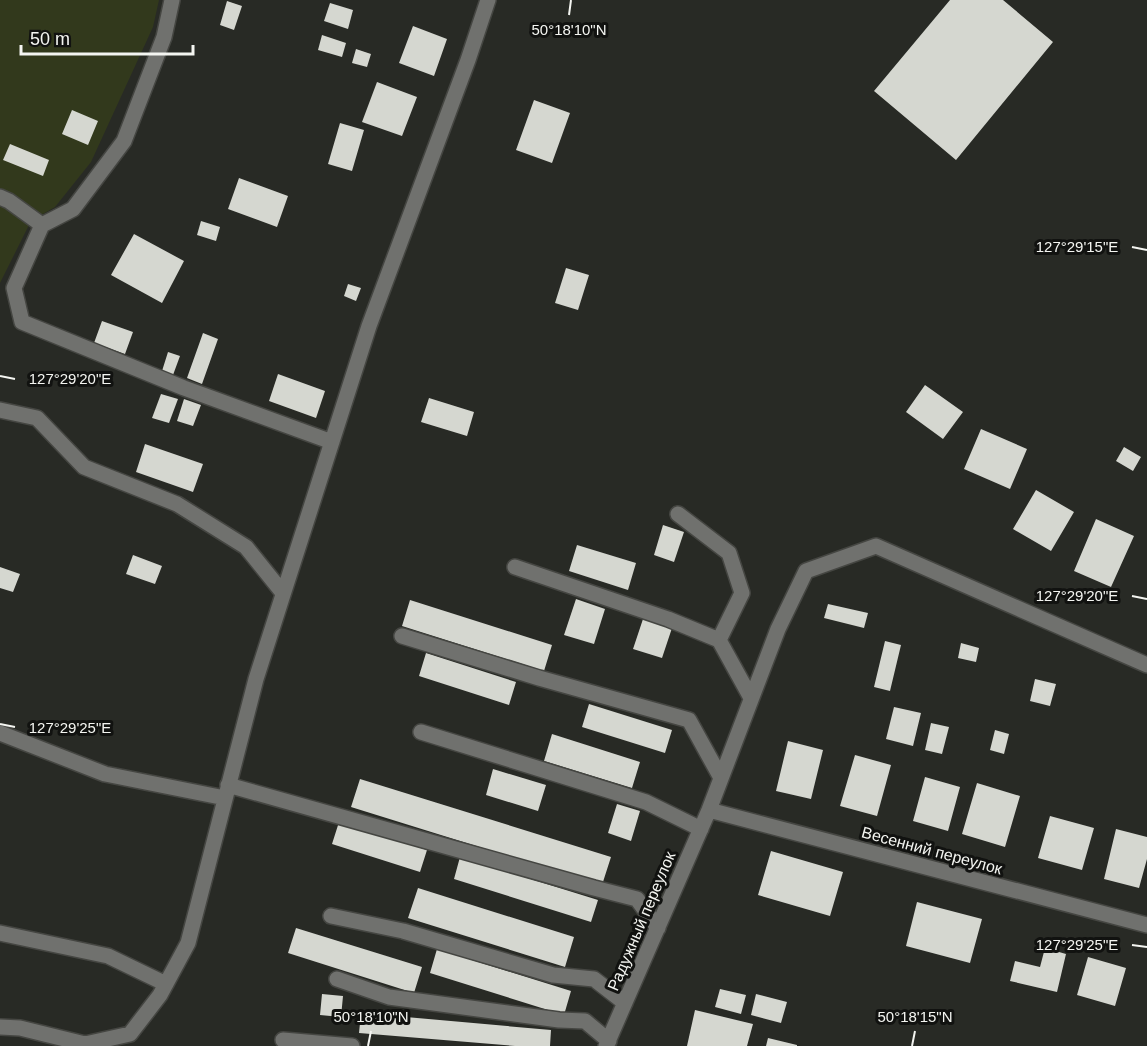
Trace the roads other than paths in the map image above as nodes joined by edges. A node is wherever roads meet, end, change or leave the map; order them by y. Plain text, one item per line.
1 (172, 0) edge
2 (488, 0) edge
3 (0, 197) edge
4 (42, 225) junction
5 (0, 410) edge
6 (332, 442) junction
7 (678, 514) dead end
8 (515, 567) dead end
9 (283, 593) junction
10 (402, 636) dead end
11 (719, 640) junction
12 (1147, 665) edge
13 (751, 698) junction
14 (421, 732) dead end
15 (0, 733) edge
16 (721, 778) junction
17 (227, 791) junction
18 (709, 810) junction
19 (701, 829) junction
20 (331, 916) dead end
21 (1147, 925) edge
22 (658, 928) junction
23 (0, 933) edge
24 (337, 979) dead end
25 (166, 984) junction
26 (625, 1003) junction
27 (0, 1027) edge
28 (283, 1040) dead end
29 (608, 1043) edge
30 (352, 1046) edge

1 - 4 street
2 - 6 street
3 - 4 street
4 - 6 street
5 - 9 street
6 - 9 street
7 - 11 street
8 - 11 street
9 - 17 street
10 - 16 street
11 - 13 street
12 - 13 street, Радужный переулок
13 - 16 street, Радужный переулок
14 - 19 street
15 - 17 street
16 - 18 street, Радужный переулок
17 - 22 street
17 - 25 street
18 - 19 street, Радужный переулок
18 - 21 street, Весенний переулок
19 - 22 street, Радужный переулок
20 - 26 street
22 - 26 street, Радужный переулок
23 - 25 street
24 - 29 street
25 - 27 street
26 - 29 street, Радужный переулок
28 - 30 street

